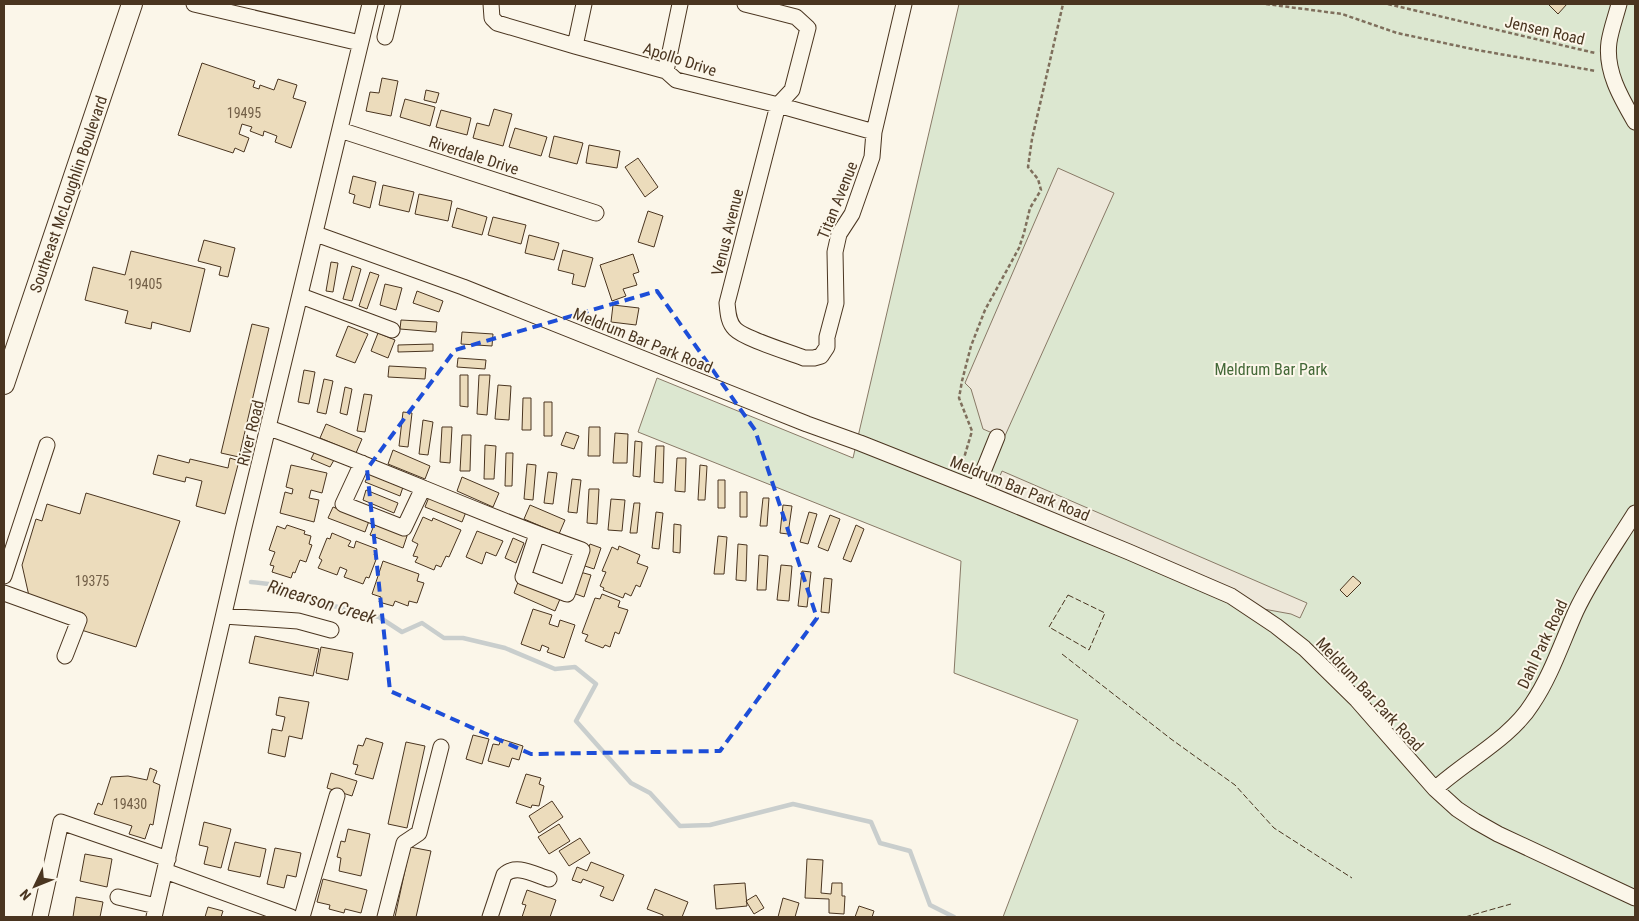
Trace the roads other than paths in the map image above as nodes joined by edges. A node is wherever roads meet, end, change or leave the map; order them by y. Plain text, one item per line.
1 (132, 4) edge
2 (194, 4) edge
3 (370, 4) edge
4 (393, 4) edge
5 (490, 4) edge
6 (584, 4) edge
7 (680, 4) edge
8 (745, 4) edge
9 (904, 4) edge
10 (1619, 4) edge
11 (385, 37) dead end
12 (360, 43) junction
13 (575, 46) junction
14 (666, 71) junction
15 (778, 105) junction
16 (1635, 122) edge
17 (340, 130) junction
18 (874, 132) junction
19 (596, 213) dead end
20 (316, 234) junction
21 (301, 296) junction
22 (392, 330) dead end
23 (770, 345) joint
24 (4, 384) edge
25 (269, 428) junction
26 (997, 437) dead end
27 (47, 445) dead end
28 (362, 463) junction
29 (423, 488) junction
30 (976, 489) junction
31 (1635, 513) edge
32 (538, 534) dead end
33 (4, 576) edge
34 (4, 593) edge
35 (224, 616) junction
36 (331, 630) dead end
37 (65, 656) dead end
38 (440, 747) dead end
39 (1435, 789) junction
40 (337, 796) dead end
41 (166, 865) junction
42 (549, 879) dead end
43 (118, 897) dead end
44 (1635, 898) edge
45 (155, 912) edge
46 (40, 917) edge
47 (291, 917) edge
48 (302, 917) edge
49 (385, 917) edge
50 (490, 917) edge

1 - 24 main road, Southeast McLoughlin Boulevard
2 - 12 street
3 - 12 street, River Road
4 - 11 street
5 - 13 street, Apollo Drive
6 - 13 street
7 - 14 street
8 - 15 street
9 - 18 street, Titan Avenue
10 - 16 street
12 - 17 street, River Road
13 - 14 street, Apollo Drive
14 - 15 street, Apollo Drive
15 - 18 street, Apollo Drive
15 - 23 street, Venus Avenue
17 - 19 street, Riverdale Drive
17 - 20 street, River Road
18 - 23 street, Titan Avenue
20 - 21 street, River Road
20 - 30 street, Meldrum Bar Park Road
21 - 22 street
21 - 25 street, River Road
25 - 28 street
25 - 35 street, River Road
26 - 30 street
27 - 33 street
28 - 29 street
28 - 29 street
29 - 32 street
30 - 39 street, Meldrum Bar Park Road
31 - 39 street, Dahl Park Road
34 - 37 street
35 - 36 street
35 - 41 street, River Road
38 - 49 street
39 - 44 street, Meldrum Bar Park Road
40 - 48 street
41 - 45 street, River Road
41 - 46 street
41 - 47 street
42 - 50 street
43 - 45 street

